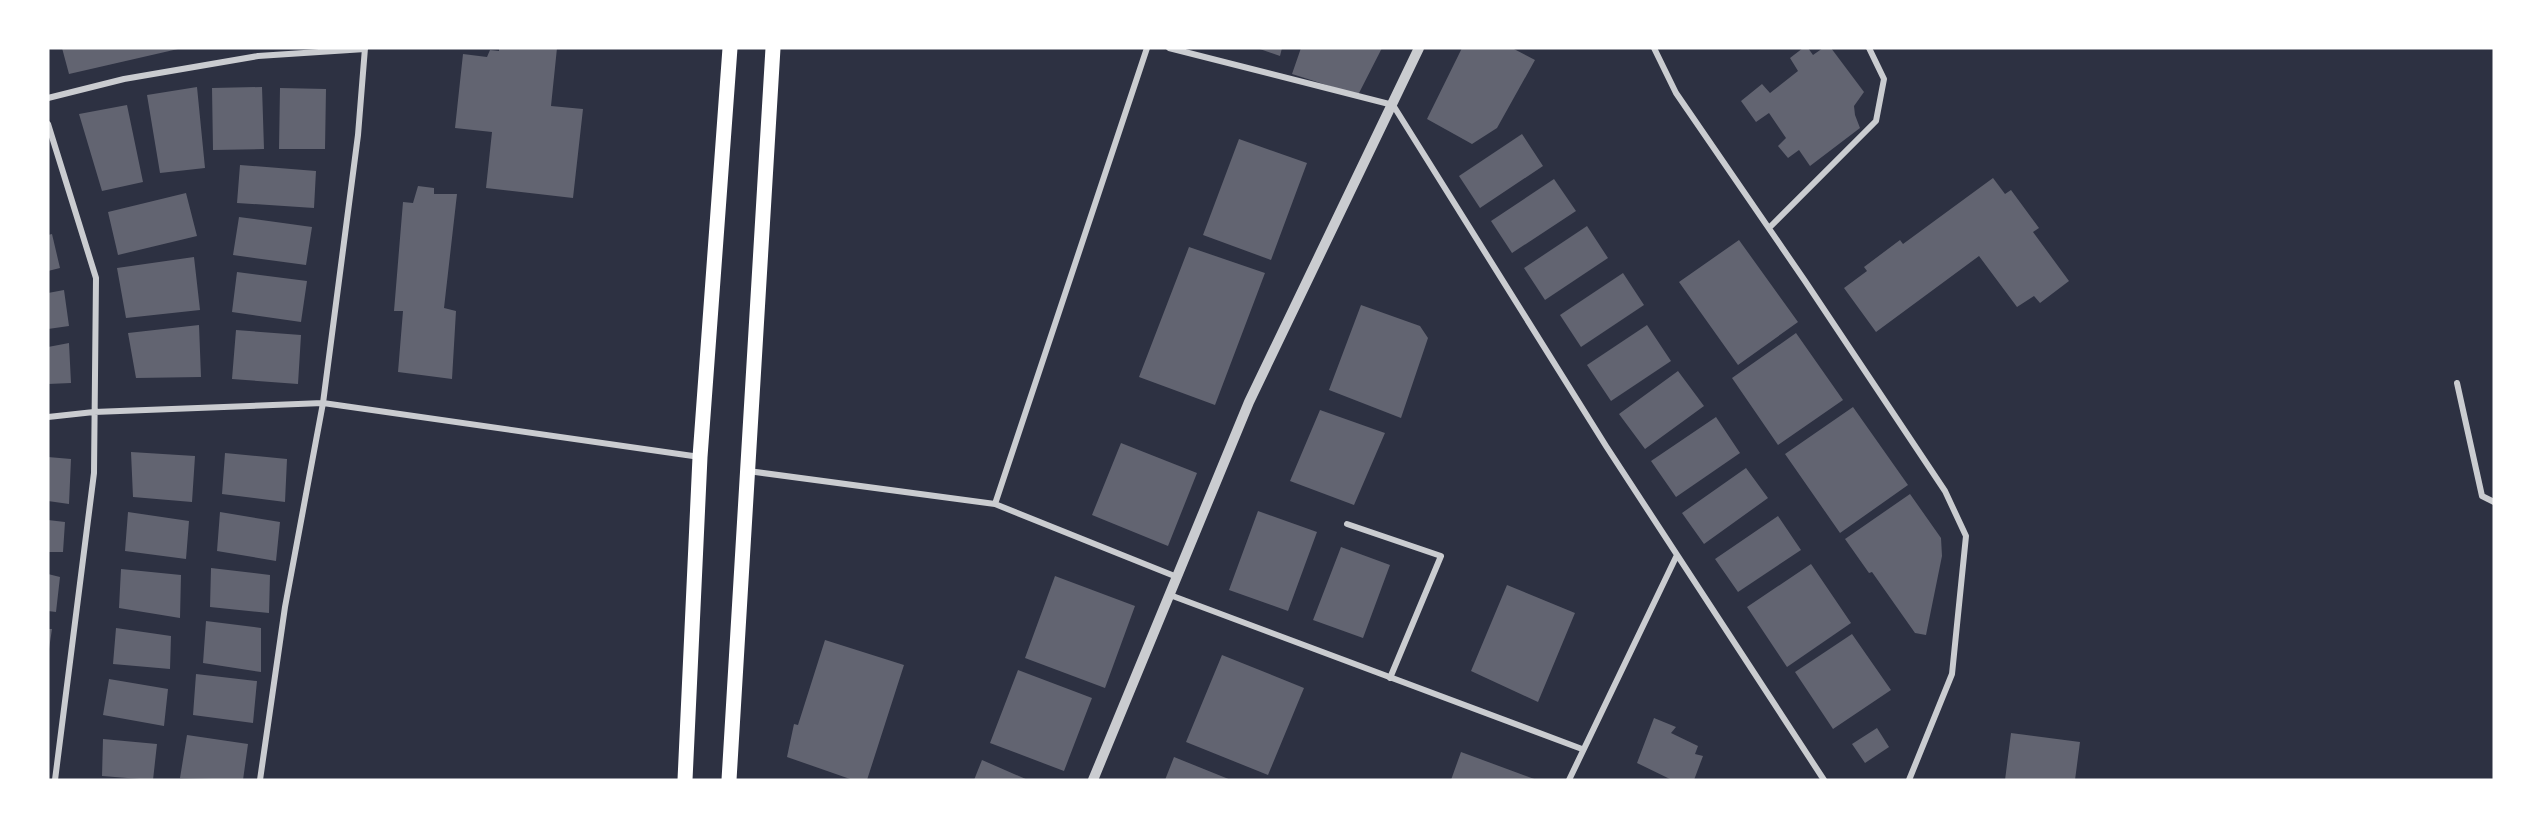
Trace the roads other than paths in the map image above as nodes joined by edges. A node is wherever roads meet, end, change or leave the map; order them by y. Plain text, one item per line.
1 (730, 48) edge
2 (773, 48) edge
3 (1147, 48) edge
4 (1169, 48) edge
5 (1419, 48) edge
6 (1654, 48) edge
7 (1869, 48) edge
8 (365, 49) edge
9 (48, 98) edge
10 (1393, 105) junction
11 (48, 124) edge
12 (1768, 228) junction
13 (2457, 383) dead end
14 (323, 403) junction
15 (94, 412) junction
16 (48, 417) edge
17 (700, 457) junction
18 (748, 471) junction
19 (2494, 502) edge
20 (995, 504) junction
21 (1347, 524) dead end
22 (1677, 555) junction
23 (1177, 577) junction
24 (1170, 596) junction
25 (1390, 678) junction
26 (1582, 750) junction
27 (55, 780) edge
28 (260, 780) edge
29 (685, 780) edge
30 (729, 780) edge
31 (1094, 780) edge
32 (1569, 780) edge
33 (1824, 780) edge
34 (1909, 780) edge

1 - 17 main road
2 - 18 main road
3 - 20 street
4 - 10 street
5 - 10 street
6 - 12 street
7 - 12 street
8 - 9 street
8 - 14 street
10 - 22 street
10 - 23 street
11 - 15 street
12 - 34 street
13 - 19 street
14 - 15 street
14 - 17 street
14 - 28 street
15 - 16 street
15 - 27 street
17 - 29 main road
18 - 20 street
18 - 30 main road
20 - 23 street
21 - 25 street
22 - 26 street
22 - 33 street
23 - 24 street
24 - 25 street
24 - 31 street
25 - 26 street
26 - 32 street

